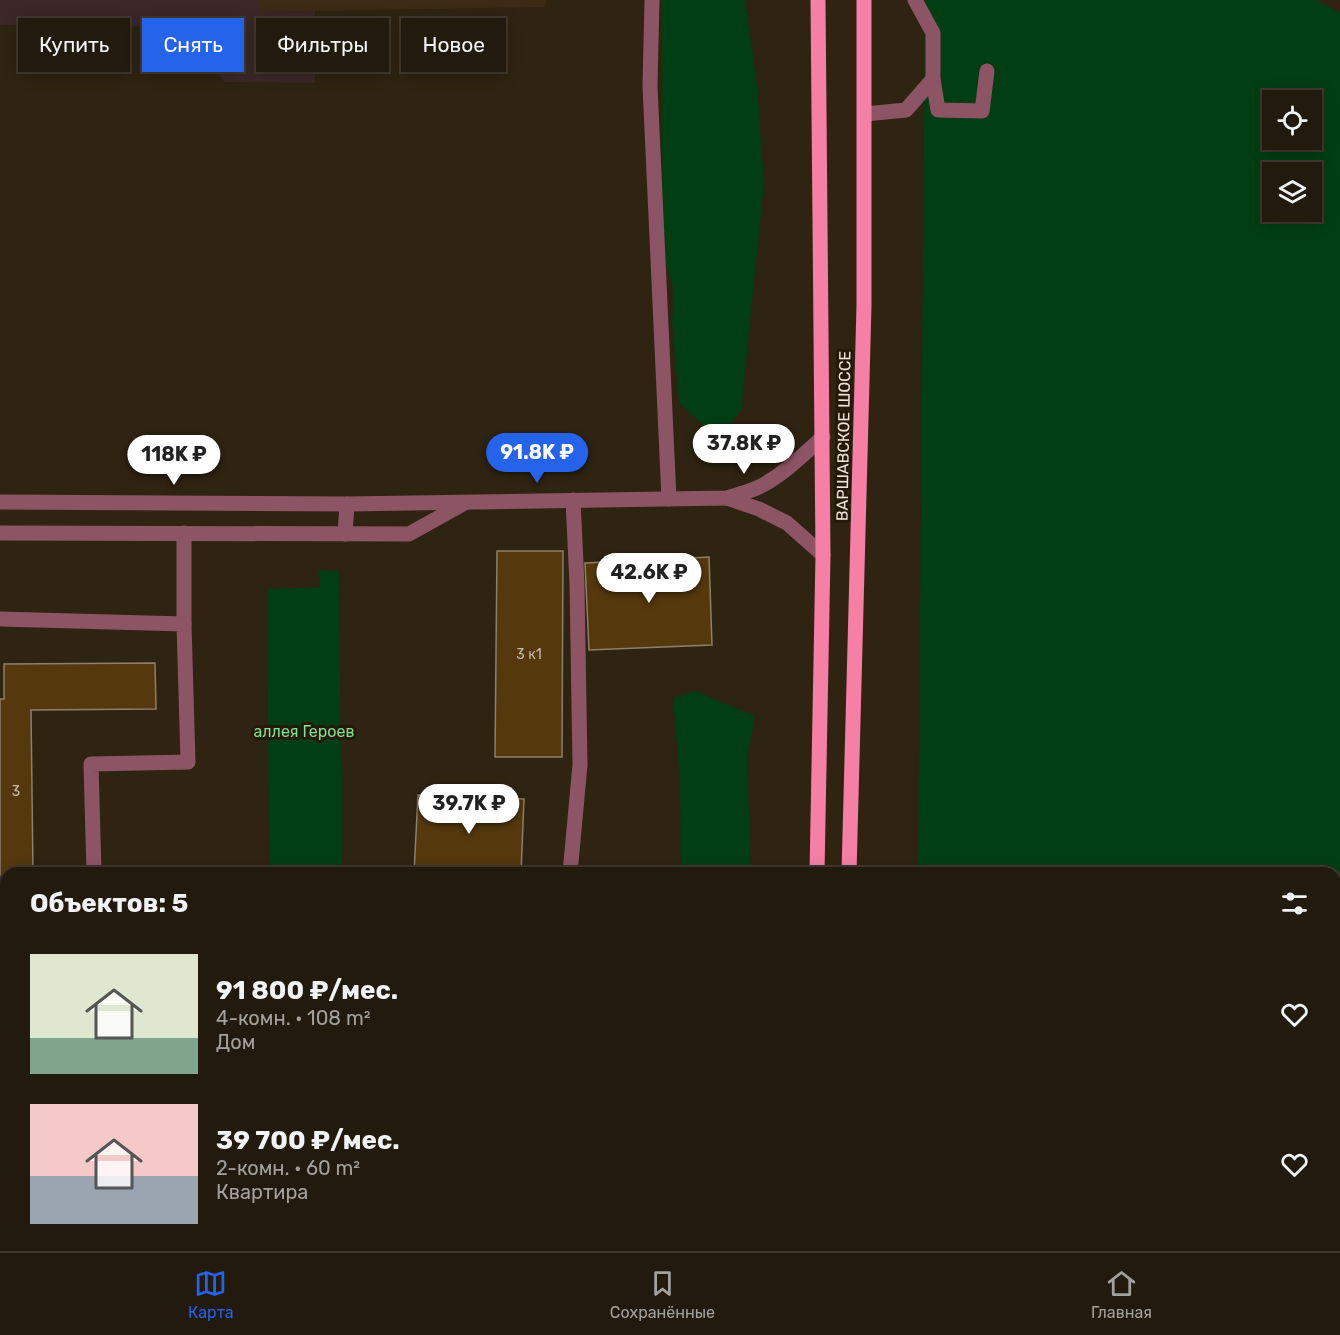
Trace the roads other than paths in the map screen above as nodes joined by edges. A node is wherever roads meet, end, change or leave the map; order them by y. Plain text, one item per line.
1 (652, 0) edge
2 (818, 0) edge
3 (864, 0) edge
4 (915, 0) edge
5 (987, 71) dead end
6 (933, 79) junction
7 (865, 114) junction
8 (823, 437) junction
9 (727, 498) junction
10 (669, 499) junction
11 (573, 500) junction
12 (0, 502) edge
13 (466, 502) junction
14 (347, 504) junction
15 (0, 533) edge
16 (184, 533) junction
17 (345, 534) junction
18 (823, 555) junction
19 (0, 619) edge
20 (184, 624) junction
21 (94, 867) edge
22 (571, 867) edge
23 (817, 867) edge
24 (849, 867) edge

1 - 10 street
2 - 8 main road, ВАРШАВСКОЕ ШОССЕ
3 - 7 main road, ВАРШАВСКОЕ ШОССЕ
4 - 6 street
5 - 6 street
6 - 7 street
7 - 24 main road, ВАРШАВСКОЕ ШОССЕ
8 - 9 street
8 - 18 main road, ВАРШАВСКОЕ ШОССЕ
9 - 10 street
9 - 18 street
10 - 11 street
11 - 13 street
11 - 22 street
12 - 14 street
13 - 14 street
13 - 17 street
14 - 17 street
15 - 16 street
16 - 17 street
16 - 20 street
18 - 23 main road, ВАРШАВСКОЕ ШОССЕ
19 - 20 street
20 - 21 street

